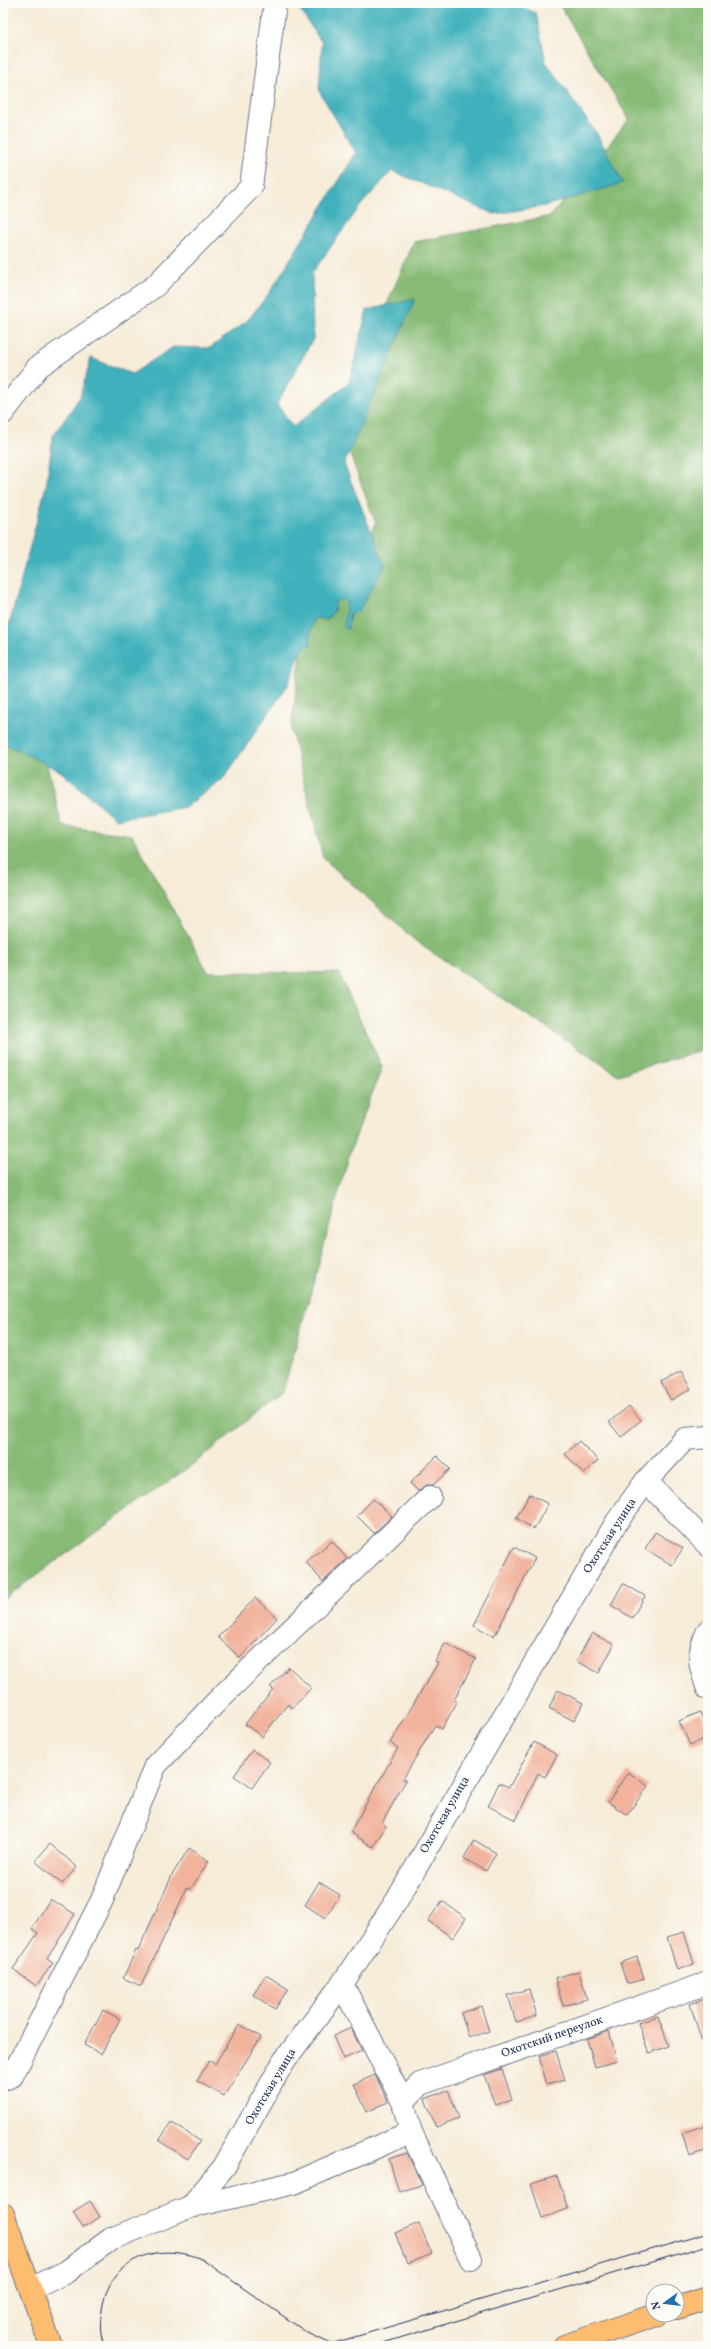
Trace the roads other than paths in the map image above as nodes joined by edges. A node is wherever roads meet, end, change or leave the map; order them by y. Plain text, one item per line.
1 (275, 3) edge
2 (3, 413) edge
3 (708, 1437) edge
4 (646, 1481) junction
5 (430, 1497) dead end
6 (708, 1545) edge
7 (708, 1631) edge
8 (708, 1689) edge
9 (708, 1983) edge
10 (342, 1984) junction
11 (3, 2079) edge
12 (404, 2102) junction
13 (411, 2132) junction
14 (190, 2207) junction
15 (3, 2214) edge
16 (471, 2259) dead end
17 (31, 2288) junction
18 (708, 2298) edge
19 (685, 2305) edge
20 (645, 2319) edge
21 (51, 2346) edge
22 (564, 2346) edge

1 - 2 street
3 - 4 street, Охотская улица
4 - 6 street
4 - 10 street, Охотская улица
5 - 11 street
7 - 8 street
9 - 12 street, Охотский переулок
10 - 12 street
10 - 14 street, Охотская улица
12 - 13 street
13 - 14 street
13 - 16 street
14 - 17 street
15 - 17 main road
17 - 21 main road
18 - 19 main road
20 - 22 main road

